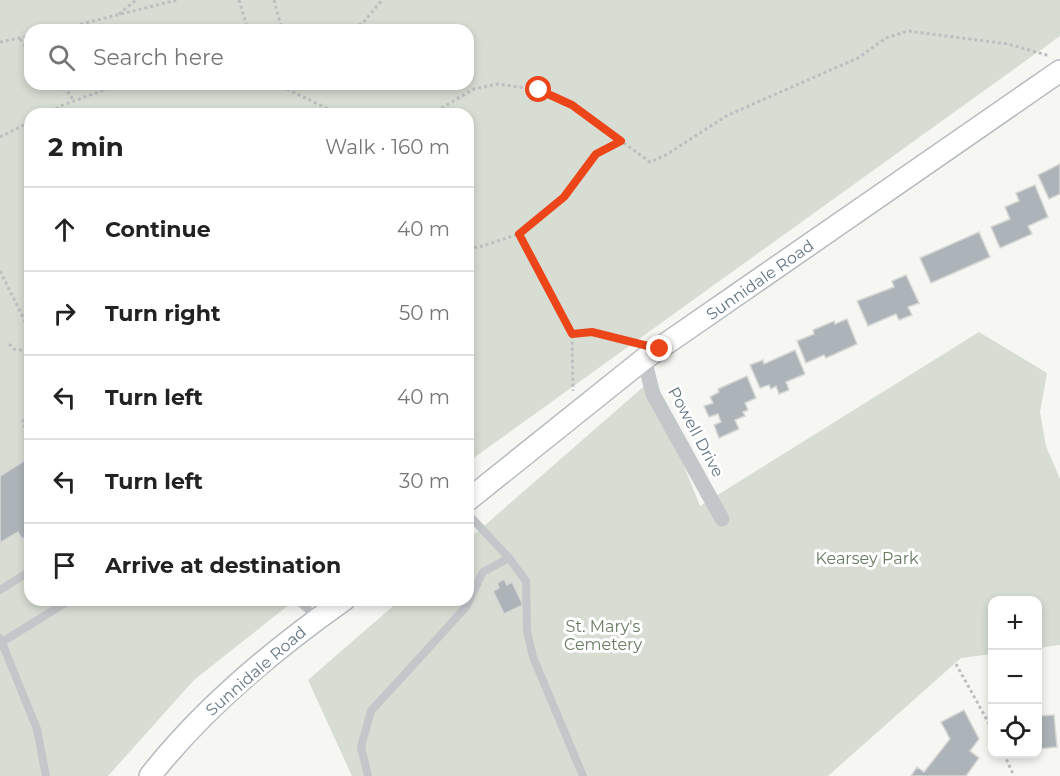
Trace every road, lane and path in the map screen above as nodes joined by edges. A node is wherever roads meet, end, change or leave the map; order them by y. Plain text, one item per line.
1 (136, 0) edge
2 (177, 0) edge
3 (239, 0) edge
4 (274, 0) edge
5 (382, 0) edge
6 (117, 15) junction
7 (81, 24) edge
8 (246, 24) edge
9 (280, 24) edge
10 (362, 24) edge
11 (24, 38) edge
12 (20, 39) junction
13 (0, 42) edge
14 (24, 45) edge
15 (1060, 58) edge
16 (1060, 71) edge
17 (474, 89) edge
18 (65, 90) edge
19 (103, 90) edge
20 (289, 90) edge
21 (472, 90) edge
22 (73, 101) junction
23 (58, 108) edge
24 (326, 108) edge
25 (441, 108) edge
26 (24, 125) edge
27 (0, 137) edge
28 (621, 141) junction
29 (519, 234) junction
30 (474, 247) edge
31 (0, 271) edge
32 (24, 319) edge
33 (572, 334) junction
34 (9, 344) dead end
35 (24, 349) edge
36 (652, 354) junction
37 (574, 414) junction
38 (474, 495) edge
39 (722, 519) dead end
40 (474, 520) edge
41 (509, 558) junction
42 (24, 575) edge
43 (0, 590) edge
44 (474, 591) edge
45 (60, 606) edge
46 (304, 606) edge
47 (335, 606) edge
48 (466, 606) edge
49 (318, 618) junction
50 (1, 640) edge
51 (956, 664) dead end
52 (988, 720) edge
53 (1006, 758) edge
54 (46, 776) edge
55 (150, 776) edge
56 (368, 776) edge
57 (583, 776) edge
58 (1014, 776) edge

1 - 6 path
2 - 6 path
3 - 8 path
4 - 9 path
5 - 10 path
6 - 7 path
11 - 12 path
12 - 13 path
12 - 14 path
15 - 28 path
16 - 36 main road, Sunnidale Road
17 - 28 path
18 - 22 path
19 - 22 path
20 - 24 path
21 - 25 path
22 - 23 path
26 - 27 path
28 - 29 path
29 - 30 path
29 - 33 path
31 - 32 path
33 - 36 path
33 - 37 path
34 - 35 path
36 - 37 main road, Sunnidale Road
36 - 39 street, Powell Drive
37 - 38 main road, Sunnidale Road
40 - 41 lane
41 - 44 lane
41 - 57 lane
42 - 43 lane
45 - 50 lane
46 - 49 lane
47 - 49 main road, Sunnidale Road
48 - 56 lane
49 - 55 main road, Sunnidale Road
50 - 54 lane
51 - 52 path
53 - 58 path

